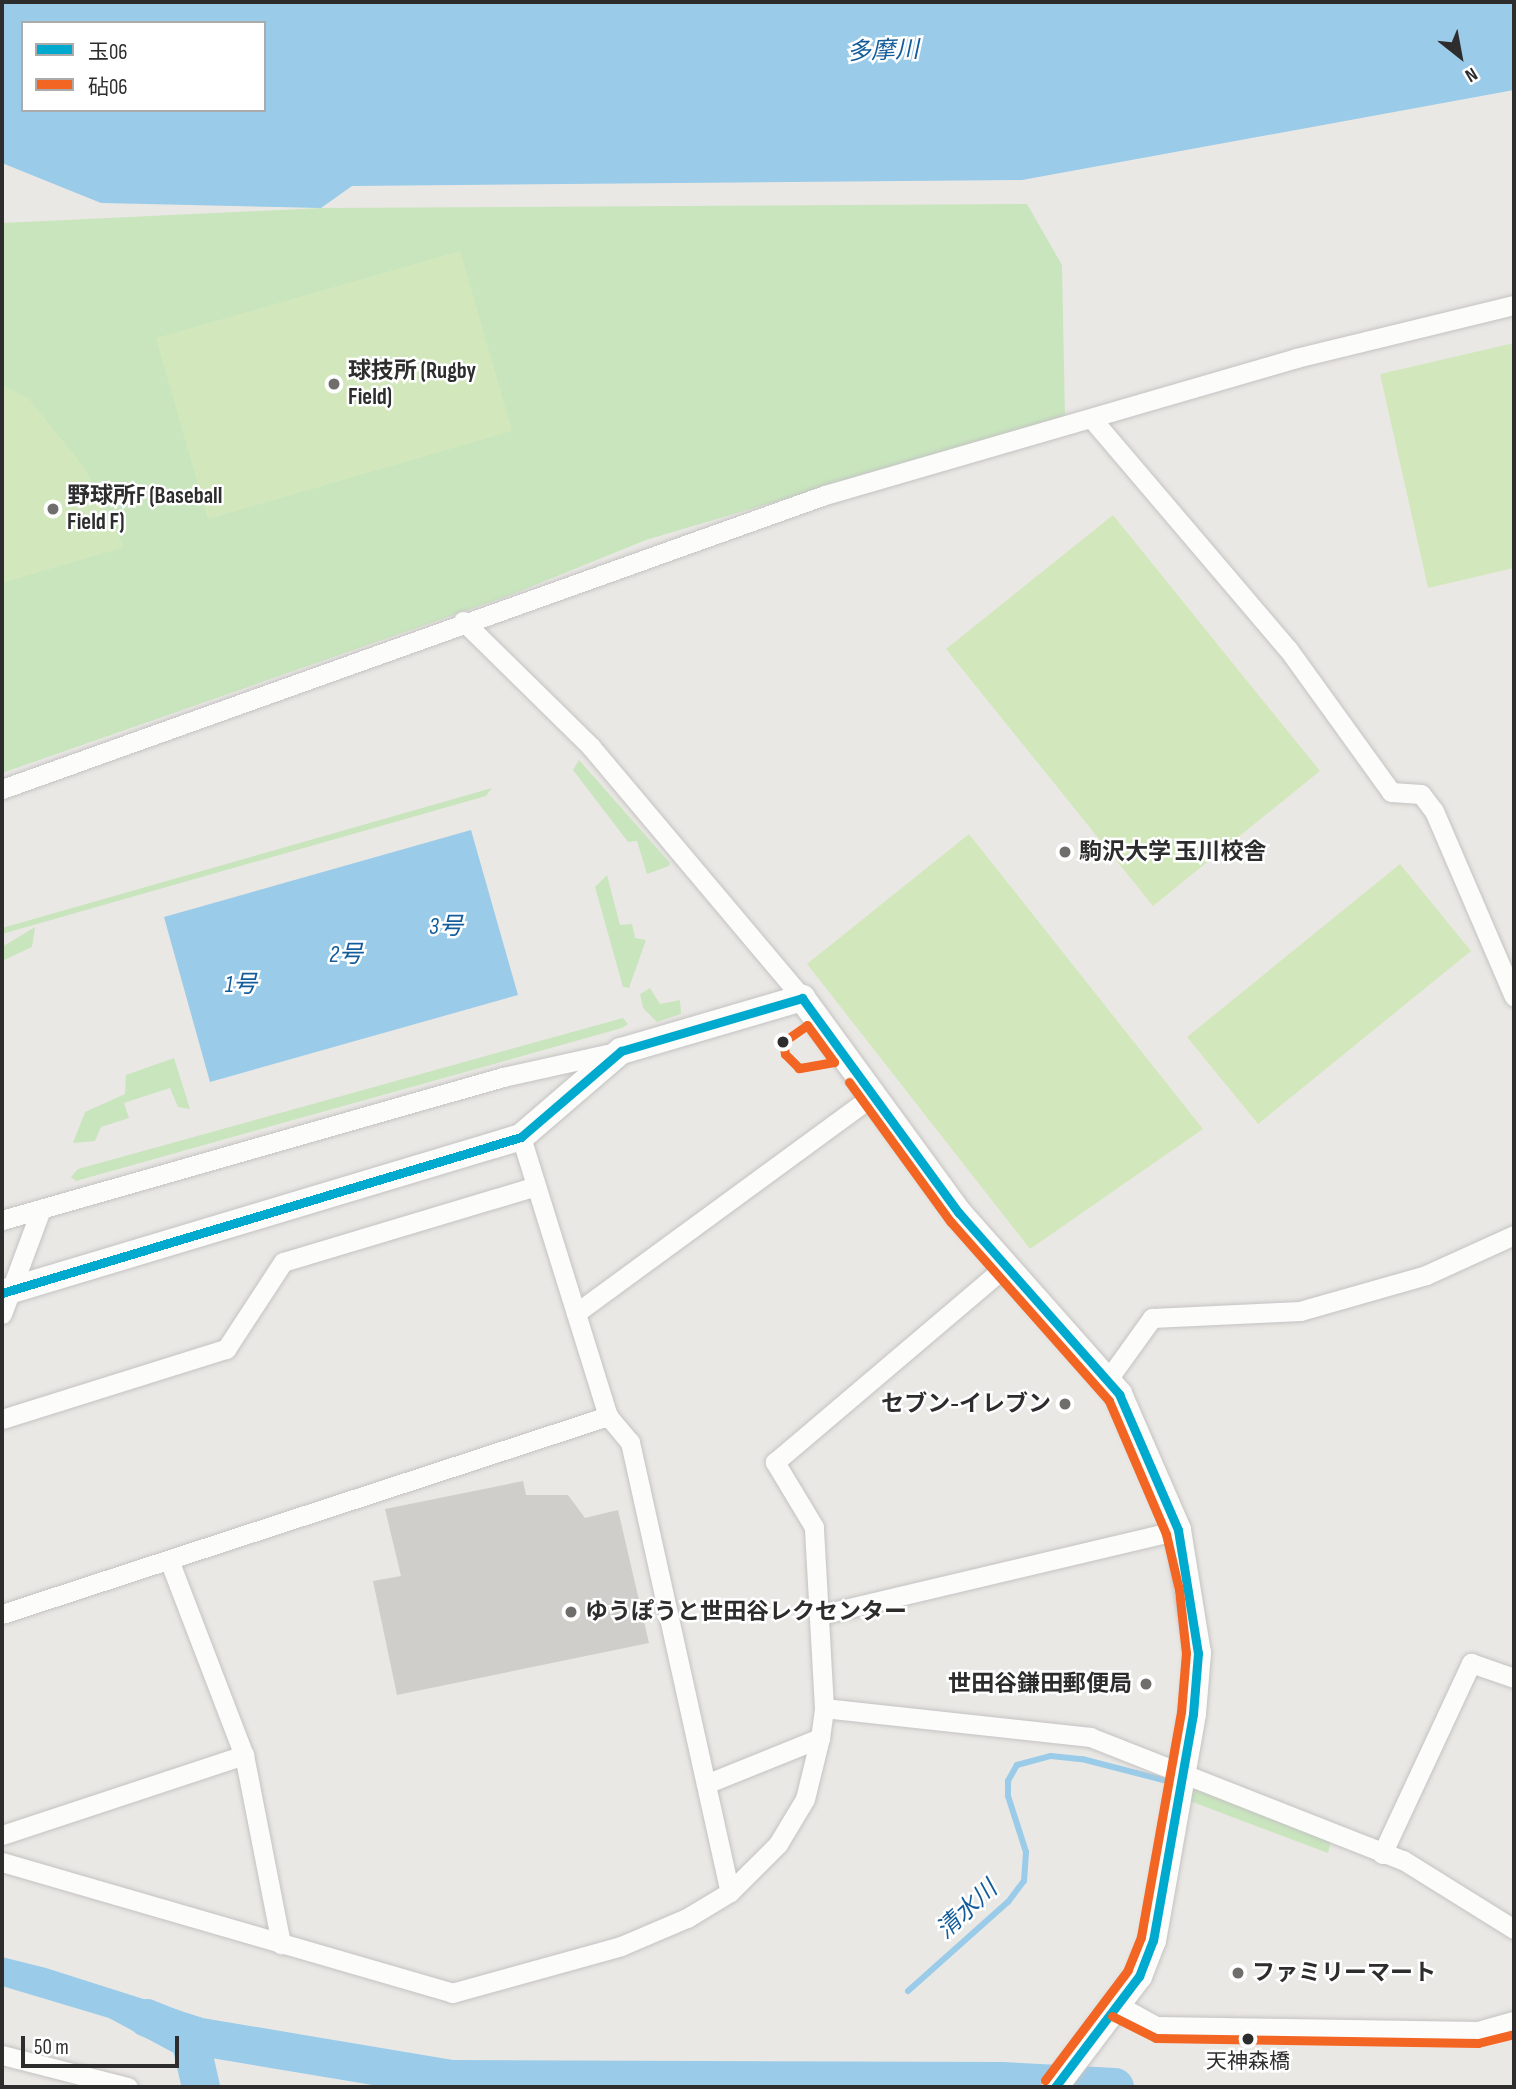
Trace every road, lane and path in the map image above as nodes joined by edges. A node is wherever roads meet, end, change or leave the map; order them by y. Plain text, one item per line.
1 (1514, 305) edge
2 (1092, 419) junction
3 (463, 621) junction
4 (2, 789) edge
5 (1514, 997) edge
6 (802, 998) junction
7 (621, 1051) junction
8 (872, 1096) junction
9 (521, 1136) junction
10 (536, 1186) junction
11 (41, 1209) junction
12 (2, 1220) edge
13 (1514, 1235) edge
14 (1004, 1268) junction
15 (4, 1300) edge
16 (576, 1313) junction
17 (1106, 1382) junction
18 (608, 1416) junction
19 (2, 1419) edge
20 (1178, 1530) junction
21 (169, 1560) junction
22 (2, 1614) edge
23 (818, 1615) junction
24 (1514, 1678) edge
25 (824, 1708) junction
26 (820, 1738) junction
27 (244, 1755) junction
28 (1182, 1773) junction
29 (706, 1784) junction
30 (2, 1835) edge
31 (1382, 1854) junction
32 (2, 1863) edge
33 (730, 1892) junction
34 (1514, 1929) edge
35 (281, 1944) junction
36 (1118, 2006) junction
37 (1514, 2021) edge
38 (2, 2055) edge
39 (128, 2087) edge
40 (1055, 2087) edge

1 - 2 street
2 - 3 street
2 - 5 street
3 - 4 street
3 - 6 street
6 - 7 street
6 - 8 street
7 - 9 street
7 - 11 street
8 - 14 street
8 - 16 street
9 - 10 street
9 - 15 street
10 - 16 street
10 - 19 street
11 - 12 street
11 - 15 street
13 - 17 street
14 - 17 street
14 - 23 street
16 - 18 street
17 - 20 street
18 - 21 street
18 - 29 street
20 - 23 street
20 - 28 street
21 - 22 street
21 - 27 street
23 - 25 street
24 - 31 street
25 - 26 street
25 - 28 street
26 - 29 street
26 - 33 street
27 - 30 street
27 - 35 street
28 - 31 street
28 - 36 street
29 - 33 street
31 - 34 street
32 - 35 street
33 - 35 street
36 - 37 street
36 - 40 street
38 - 39 street

